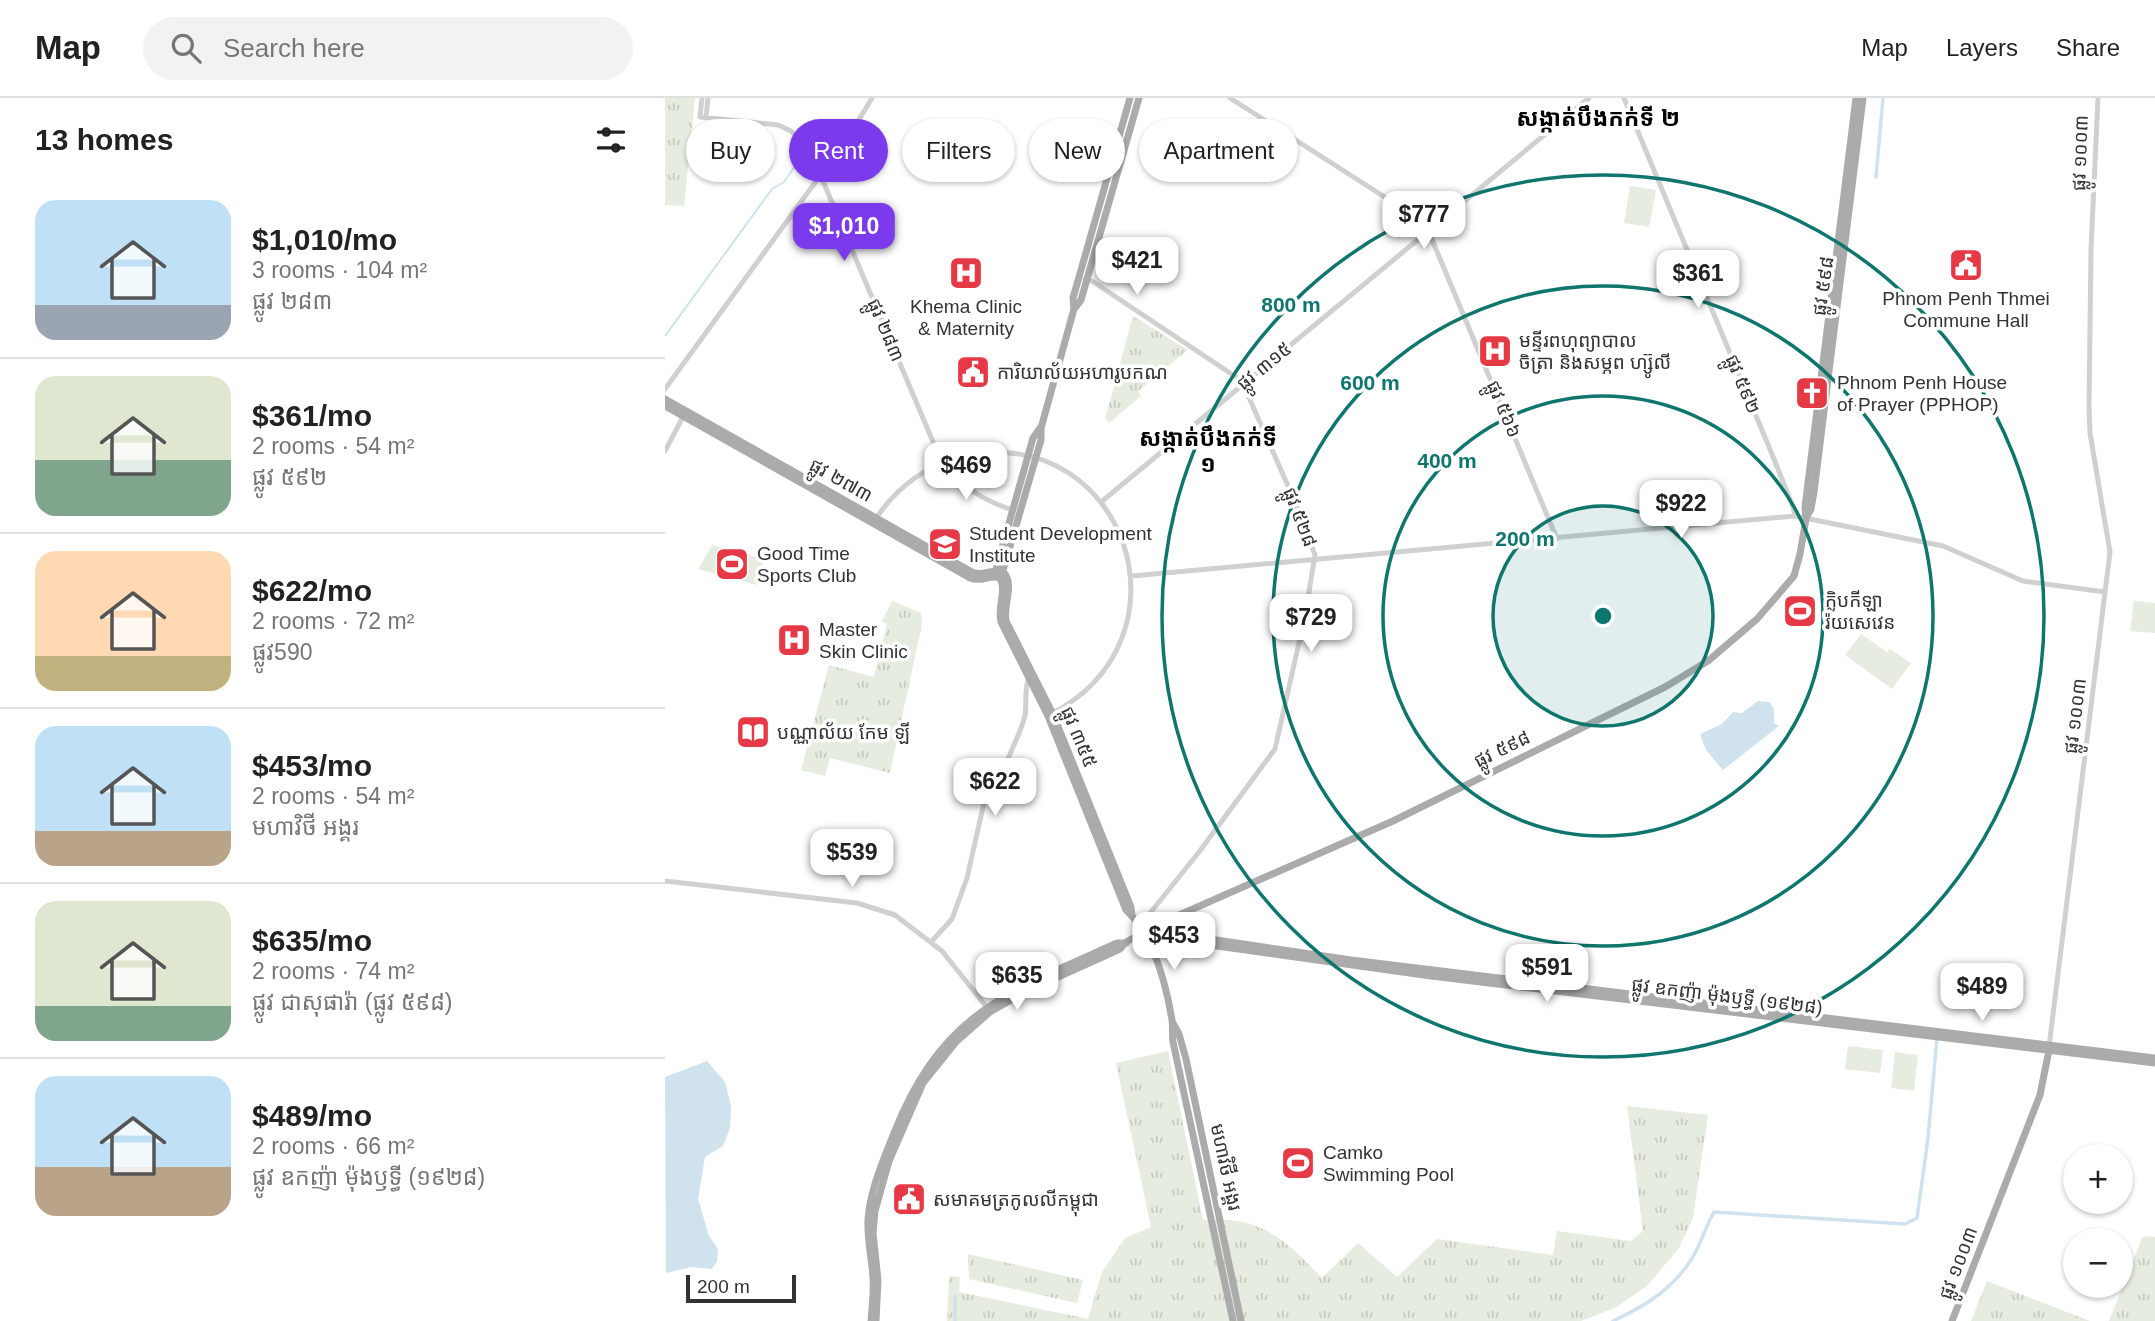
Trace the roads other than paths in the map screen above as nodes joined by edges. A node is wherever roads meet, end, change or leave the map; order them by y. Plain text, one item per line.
1 (702, 98) edge
2 (708, 98) edge
3 (872, 98) edge
4 (1230, 98) edge
5 (1589, 98) edge
6 (1624, 98) edge
7 (1856, 98) edge
8 (1863, 98) edge
9 (2098, 98) edge
10 (1134, 99) edge
11 (703, 117) junction
12 (860, 119) edge
13 (789, 130) edge
14 (815, 182) edge
15 (826, 182) edge
16 (1428, 230) junction
17 (1083, 279) junction
18 (1243, 384) junction
19 (665, 389) edge
20 (665, 399) edge
21 (665, 406) edge
22 (685, 413) junction
23 (665, 451) edge
24 (1032, 457) junction
25 (943, 462) junction
26 (1101, 502) junction
27 (1013, 510) junction
28 (1795, 516) junction
29 (1806, 519) junction
30 (875, 520) junction
31 (1557, 538) junction
32 (1315, 560) junction
33 (998, 574) junction
34 (1132, 576) junction
35 (2105, 592) junction
36 (1031, 676) junction
37 (1050, 715) junction
38 (665, 881) edge
39 (1143, 933) junction
40 (931, 942) junction
41 (988, 1009) junction
42 (1173, 1023) junction
43 (2049, 1048) junction
44 (2155, 1060) edge
45 (871, 1321) edge
46 (876, 1321) edge
47 (1233, 1321) edge
48 (1241, 1321) edge
49 (1952, 1321) edge

1 - 11 street
2 - 11 street
3 - 12 street
4 - 16 street, ផ្លូវ ៥៦៦
5 - 16 street, ផ្លូវ ៣១៥
6 - 28 street, ផ្លូវ ៥៩២
7 - 29 main road, ផ្លូវ ៥៩៨
8 - 29 main road, ផ្លូវ ៥៩៨
9 - 35 street, ផ្លូវ ១០០៣
10 - 17 main road
11 - 13 street, ផ្លូវ ២៨៣
14 - 19 street
15 - 25 street, ផ្លូវ ២៨៣
16 - 18 street, ផ្លូវ ៣១៥
16 - 31 street, ផ្លូវ ៥៦៦
17 - 18 street, ផ្លូវ ៥២៨
17 - 24 main road
18 - 26 street, ផ្លូវ ៣១៥
18 - 32 street, ផ្លូវ ៥២៨
20 - 22 main road, ផ្លូវ ២៧៣
21 - 22 main road, ផ្លូវ ២៧៣
22 - 23 street
22 - 30 main road, ផ្លូវ ២៧៣
24 - 25 street
24 - 26 street
24 - 27 main road
24 - 33 main road
25 - 27 street, ផ្លូវ ២៨៣
25 - 30 street
26 - 34 street
27 - 33 main road
28 - 29 street
28 - 31 street
29 - 35 street
29 - 39 main road, ផ្លូវ ៥៩៨
30 - 33 main road, ផ្លូវ ២៧៣
31 - 32 street
32 - 34 street
32 - 39 street, ផ្លូវ ៥២៨
33 - 36 main road, ផ្លូវ ៣៥៥
34 - 37 street
35 - 43 street, ផ្លូវ ១០០៣
36 - 37 main road, ផ្លូវ ៣៥៥
36 - 40 street
37 - 39 main road, ផ្លូវ ៣៥៥
38 - 40 street
39 - 41 main road, ផ្លូវ ៥៩៨
39 - 42 main road, មហាវិថី អង្គរ
39 - 43 main road, ផ្លូវ ឧកញ៉ា ម៉ុងឫទ្ធី (១៩២៨)
40 - 41 street
41 - 45 main road
41 - 46 main road
42 - 47 main road, មហាវិថី អង្គរ
42 - 48 main road, មហាវិថី អង្គរ
43 - 44 main road, ផ្លូវ ឧកញ៉ា ម៉ុងឫទ្ធី (១៩២៨)
43 - 49 main road, ផ្លូវ ១០០៣

